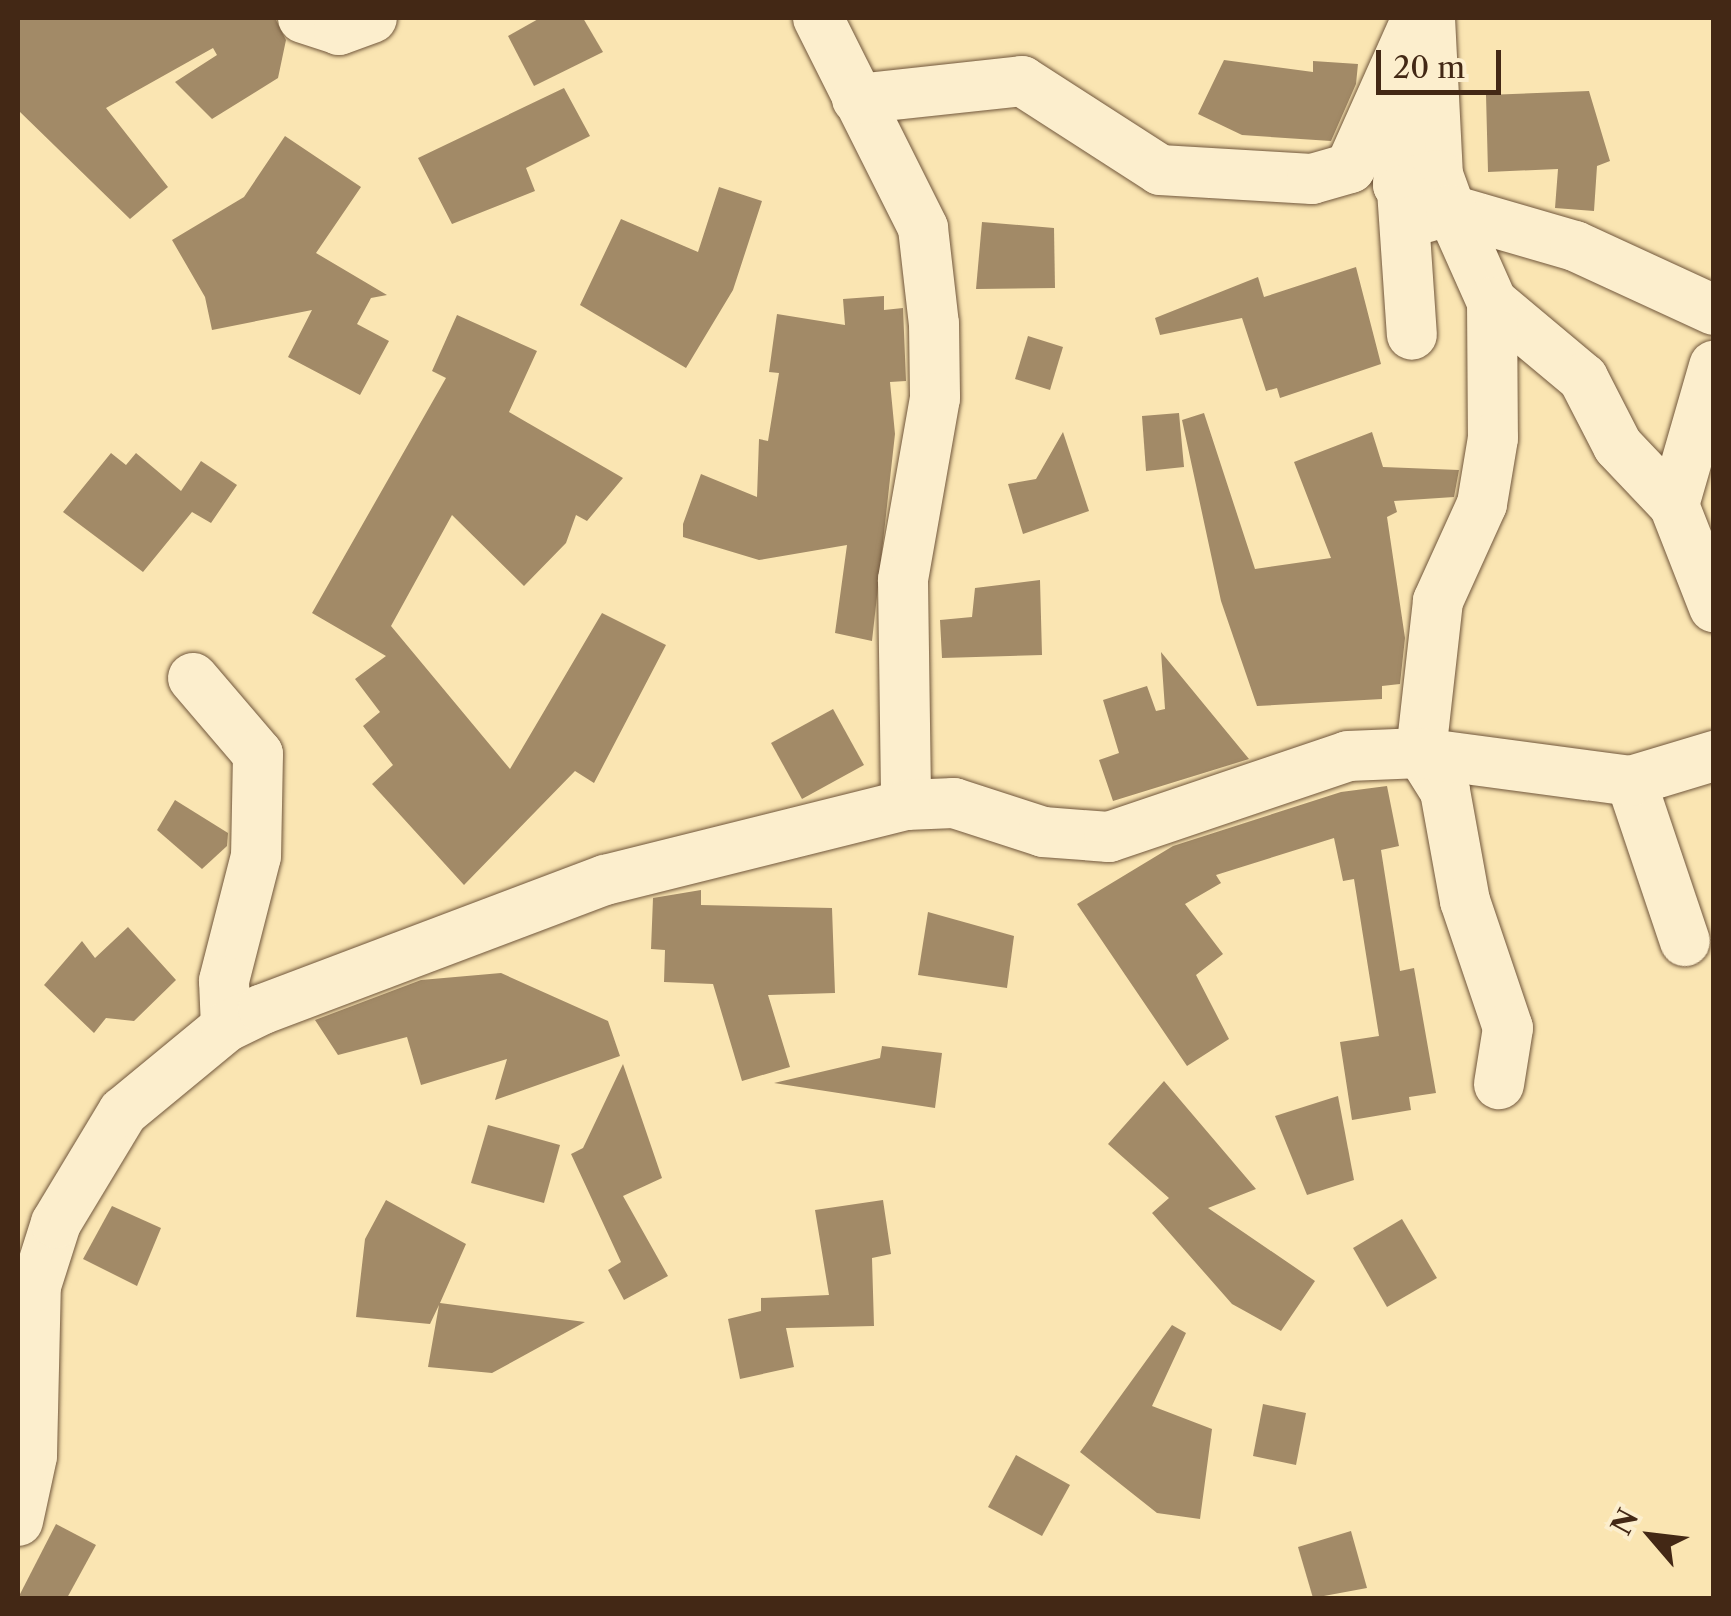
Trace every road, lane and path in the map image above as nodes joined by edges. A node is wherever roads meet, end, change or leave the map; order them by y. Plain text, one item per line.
1 (303, 18) edge
2 (372, 18) edge
3 (818, 18) edge
4 (1418, 29) edge
5 (857, 99) junction
6 (1425, 199) junction
7 (1485, 282) junction
8 (1714, 310) edge
9 (1412, 335) dead end
10 (1714, 366) edge
11 (1674, 506) junction
12 (1714, 607) edge
13 (192, 678) dead end
14 (1421, 753) junction
15 (1714, 756) edge
16 (1632, 781) junction
17 (906, 805) junction
18 (1685, 941) dead end
19 (226, 1027) junction
20 (1498, 1084) dead end
21 (18, 1521) edge

1 - 2 street
3 - 5 street
4 - 5 street
4 - 6 street
5 - 17 street
6 - 7 street
6 - 8 street
6 - 9 street
7 - 11 street
7 - 14 street
10 - 11 street
11 - 12 street
13 - 19 street
14 - 16 street
14 - 17 street
14 - 20 street
15 - 16 street
16 - 18 street
17 - 19 street
19 - 21 street

